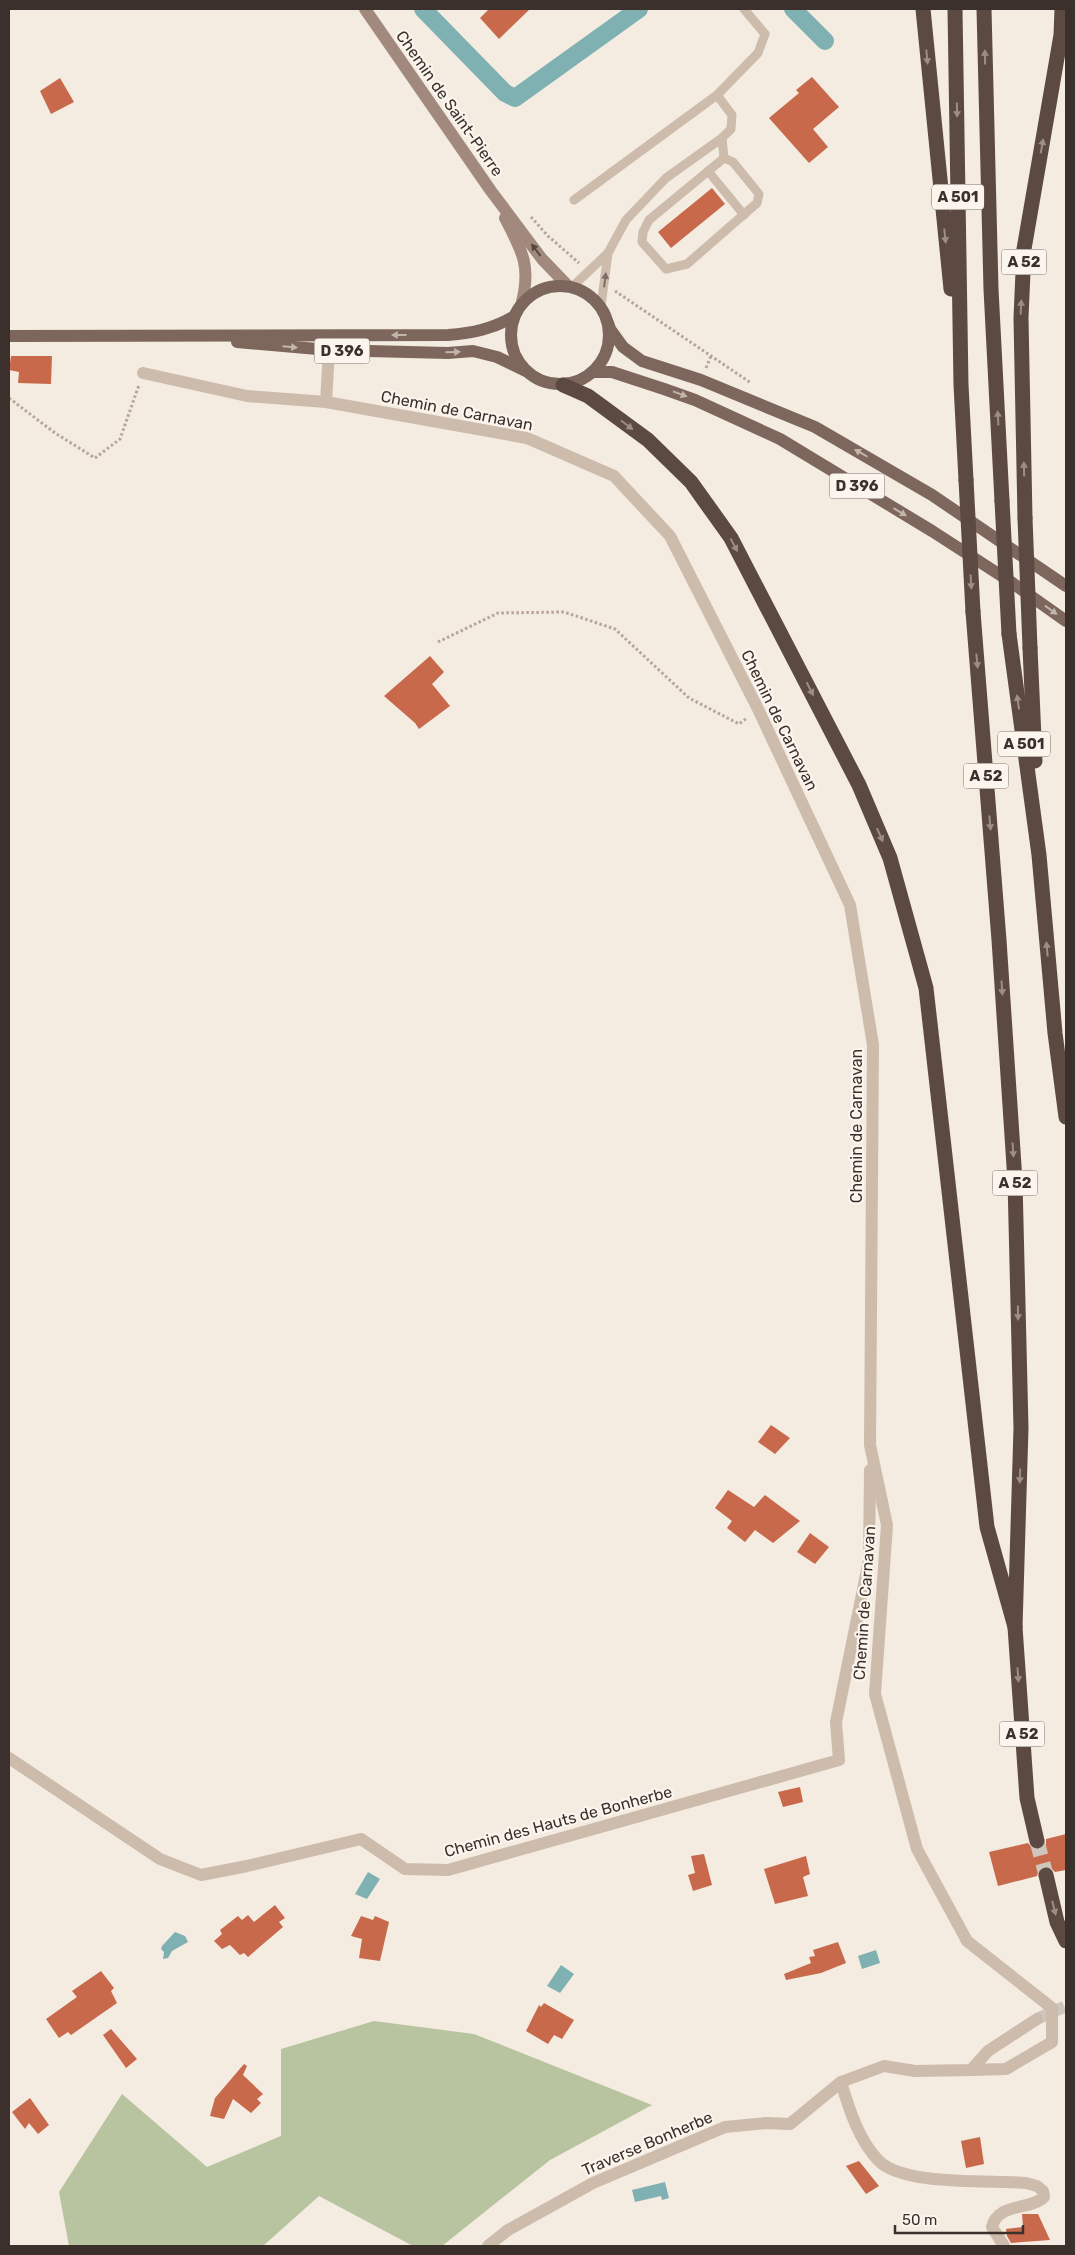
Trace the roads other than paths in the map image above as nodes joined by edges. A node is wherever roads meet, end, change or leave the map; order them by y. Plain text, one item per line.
1 (365, 9) edge
2 (744, 9) edge
3 (923, 9) edge
4 (955, 9) edge
5 (984, 9) edge
6 (1062, 9) edge
7 (717, 95) junction
8 (722, 138) junction
9 (724, 158) junction
10 (708, 171) junction
11 (491, 191) junction
12 (574, 200) dead end
13 (744, 215) junction
14 (608, 253) junction
15 (570, 287) junction
16 (522, 302) junction
17 (601, 306) junction
18 (513, 317) junction
19 (608, 323) junction
20 (155, 335) junction
21 (9, 336) edge
22 (329, 350) junction
23 (526, 372) junction
24 (593, 372) junction
25 (143, 373) road end
26 (563, 385) junction
27 (961, 385) junction
28 (326, 402) junction
29 (1066, 586) edge
30 (1066, 621) edge
31 (1039, 855) junction
32 (1066, 1117) edge
33 (870, 1445) junction
34 (1014, 1627) junction
35 (9, 1758) edge
36 (1037, 1841) tunnel mouth
37 (1046, 1875) tunnel mouth
38 (1066, 1941) edge
39 (1037, 2019) tunnel mouth
40 (971, 2070) junction
41 (841, 2082) junction
42 (488, 2246) edge
43 (1004, 2246) edge

1 - 11 main road, Chemin de Saint-Pierre
2 - 7 lane
3 -> 27 highway, A 52
4 -> 27 highway, A 501
31 -> 5 highway, A 501, bridge
31 -> 6 highway, A 52, bridge
7 - 8 lane
7 - 12 lane
8 - 9 lane
8 - 14 lane
9 - 10 lane
9 - 13 lane
10 - 13 lane
10 - 13 lane
15 -> 11 main road, Chemin de Saint-Pierre
11 - 16 main road, Chemin de Saint-Pierre
14 - 15 lane
17 -> 14 lane
15 - 16 main road
15 - 17 main road
16 - 18 main road
17 - 19 main road
18 -> 20 main road, D 396
18 - 23 main road
19 - 24 main road
29 -> 19 main road, D 396
20 - 21 main road, D 396
20 -> 22 main road, D 396
22 -> 23 main road, D 396
22 - 28 street
23 - 26 main road
24 - 26 main road
24 -> 30 main road, D 396
25 - 28 street, Chemin de Carnavan
26 -> 34 highway
27 -> 34 highway, A 52, bridge
28 - 33 street, Chemin de Carnavan
32 -> 31 highway, A 52
33 - 35 street, Chemin des Hauts de Bonherbe
33 - 40 street, Chemin de Carnavan
34 -> 36 highway, A 52
37 -> 38 highway
39 - 40 street
40 - 41 street, Traverse Bonherbe
41 - 42 street, Traverse Bonherbe
41 - 43 street

